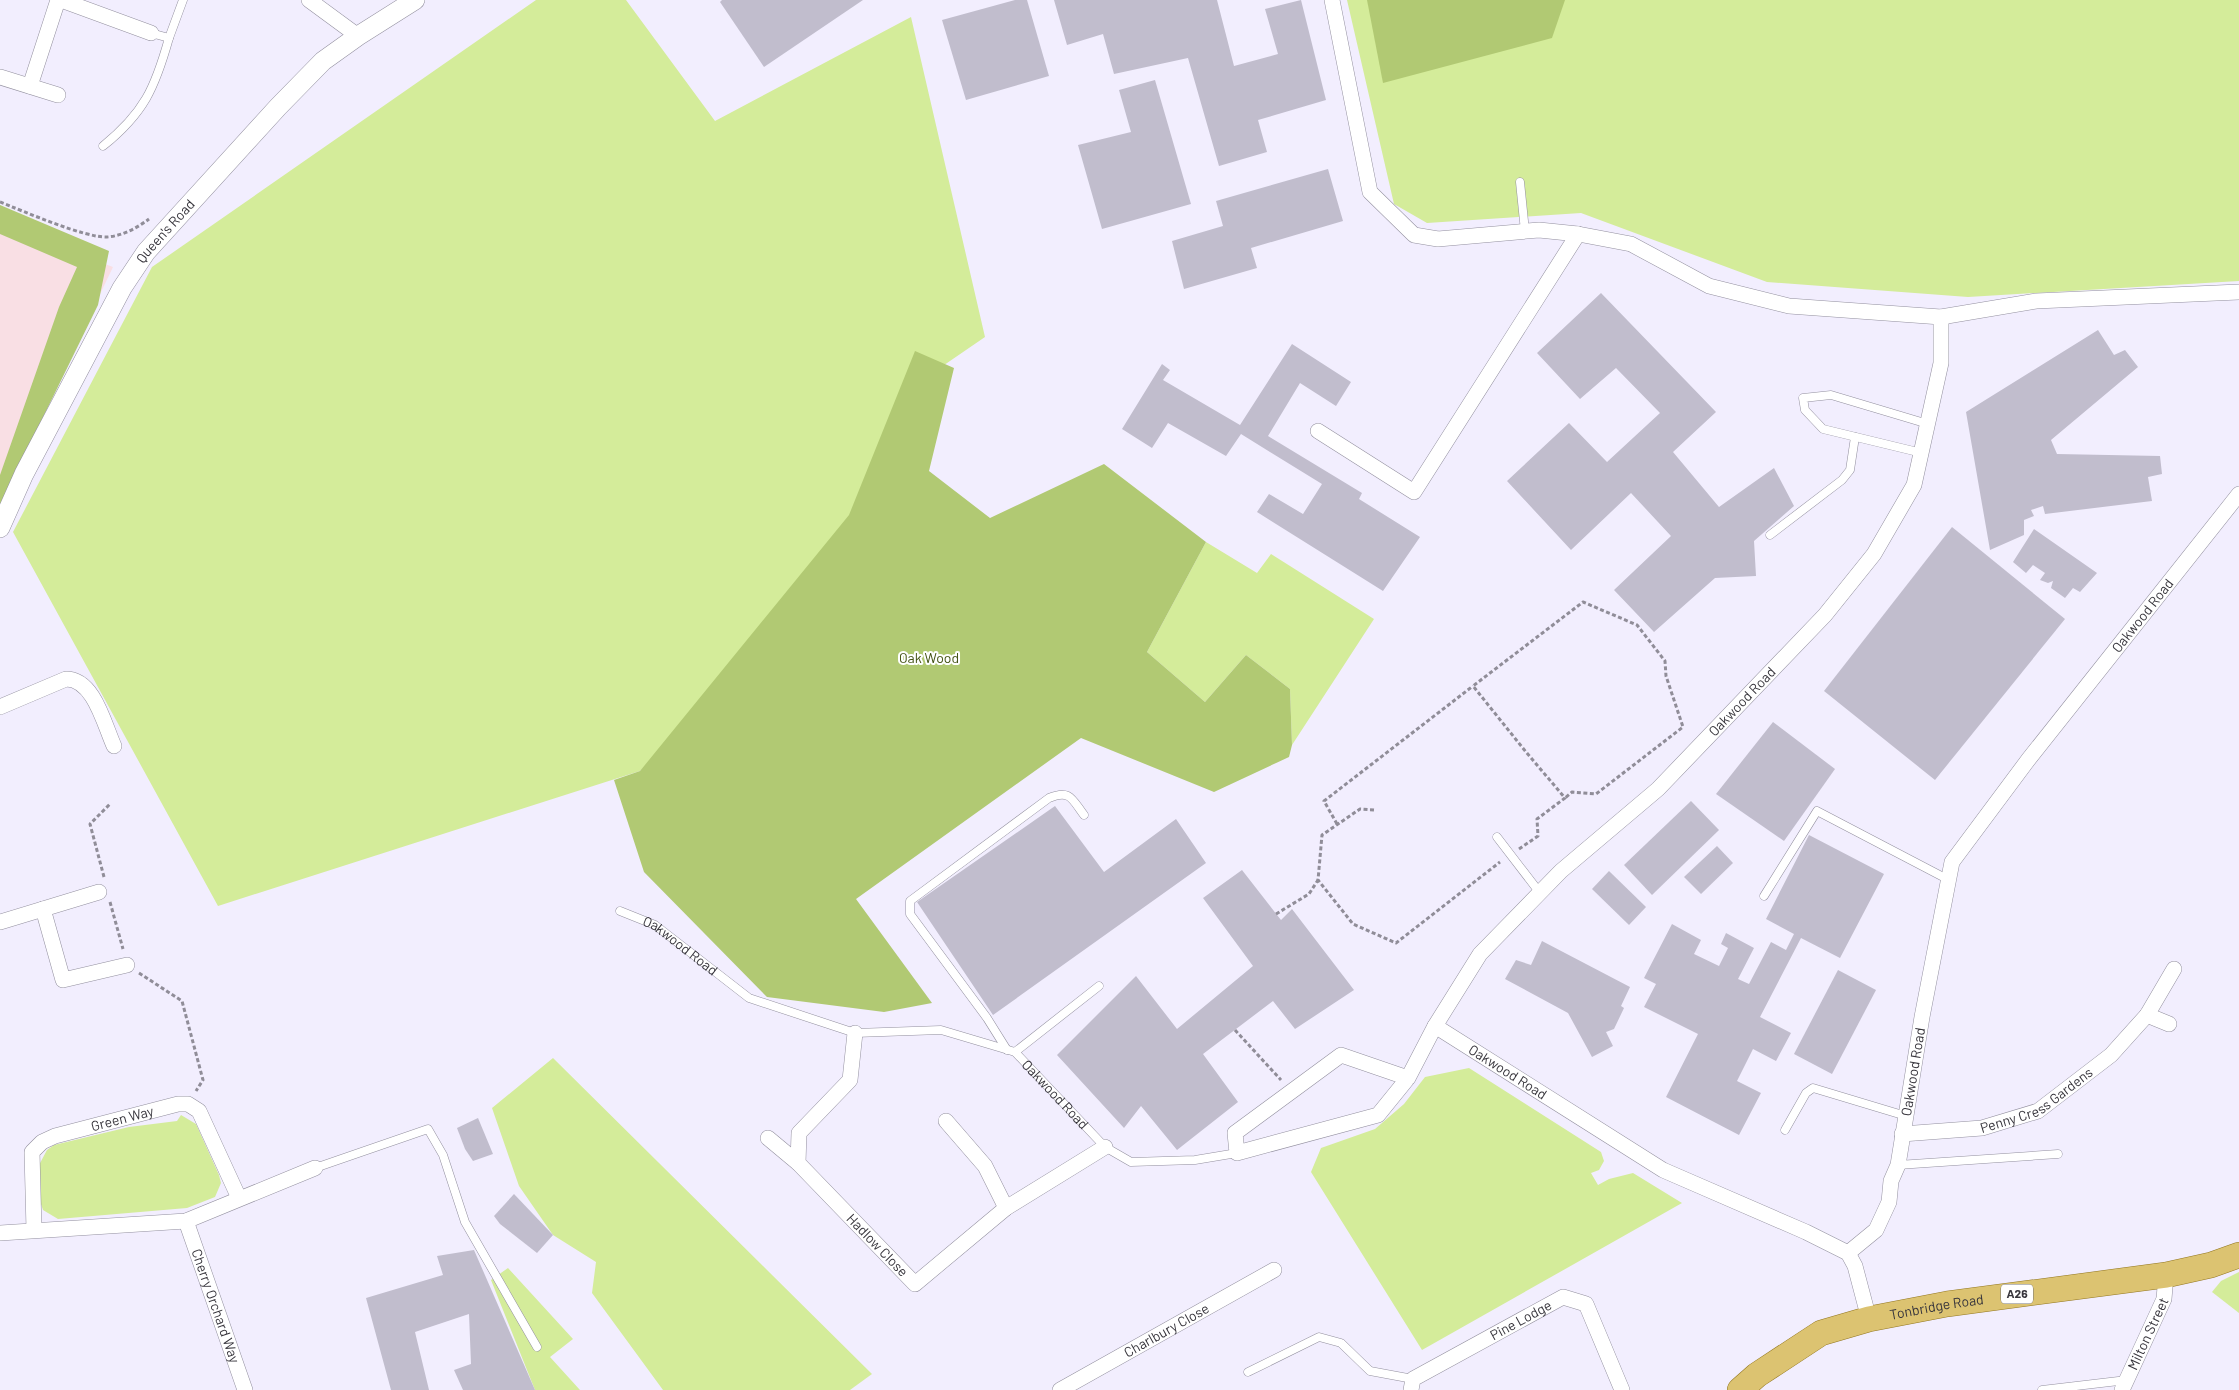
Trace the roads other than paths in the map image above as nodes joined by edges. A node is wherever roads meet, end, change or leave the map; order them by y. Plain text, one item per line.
1 (59, 0) edge
2 (183, 0) edge
3 (309, 0) edge
4 (415, 0) edge
5 (1332, 0) edge
6 (151, 33) joint
7 (358, 36) junction
8 (169, 38) junction
9 (0, 77) edge
10 (30, 86) junction
11 (58, 95) dead end
12 (103, 146) dead end
13 (1520, 182) dead end
14 (1525, 231) junction
15 (1578, 234) junction
16 (2239, 292) edge
17 (1941, 317) junction
18 (1928, 424) junction
19 (1318, 431) dead end
20 (1855, 437) junction
21 (1922, 453) junction
22 (2239, 494) edge
23 (0, 528) edge
24 (1770, 535) dead end
25 (0, 707) edge
26 (114, 746) dead end
27 (1084, 815) dead end
28 (1497, 837) dead end
29 (1949, 880) junction
30 (105, 891) road end
31 (1540, 893) junction
32 (1764, 896) dead end
33 (43, 910) junction
34 (620, 911) dead end
35 (0, 922) edge
36 (127, 965) road end
37 (2174, 969) dead end
38 (1099, 986) dead end
39 (2147, 1015) junction
40 (2169, 1024) dead end
41 (1434, 1026) junction
42 (855, 1033) junction
43 (1011, 1051) junction
44 (1408, 1078) junction
45 (1906, 1116) junction
46 (946, 1122) dead end
47 (1785, 1130) dead end
48 (1902, 1134) junction
49 (768, 1138) dead end
50 (1105, 1146) junction
51 (1237, 1153) junction
52 (2058, 1154) dead end
53 (798, 1162) junction
54 (1898, 1165) junction
55 (315, 1168) joint
56 (239, 1198) junction
57 (1006, 1208) junction
58 (186, 1221) junction
59 (34, 1230) junction
60 (0, 1233) edge
61 (1848, 1253) junction
62 (2239, 1255) edge
63 (1274, 1270) dead end
64 (2166, 1275) junction
65 (1869, 1319) junction
66 (538, 1347) dead end
67 (1248, 1372) dead end
68 (1412, 1384) edge
69 (2124, 1385) edge
70 (245, 1390) edge
71 (1060, 1390) edge
72 (1622, 1390) edge
73 (1740, 1390) edge
74 (2042, 1390) edge

1 - 6 street
1 - 10 street
2 - 8 lane
3 - 7 street
4 - 7 street, Queen's Road
5 - 14 street
6 - 8 lane
7 - 23 street, Queen's Road
8 - 12 lane
9 - 10 street
10 - 11 street
13 - 14 lane
14 - 15 street
15 - 17 street
15 - 19 street
16 - 17 street
17 - 18 street, Oakwood Road
18 - 20 lane
18 - 21 street, Oakwood Road
20 - 21 lane
20 - 24 lane
21 - 31 street, Oakwood Road
22 - 29 street, Oakwood Road
25 - 26 street
27 - 43 lane
28 - 31 lane
29 - 32 lane
29 - 45 street, Oakwood Road
30 - 33 street
31 - 41 street, Oakwood Road
33 - 35 street
33 - 36 street
34 - 42 lane, Oakwood Road
37 - 39 street, Penny Cress Gardens
38 - 43 lane
39 - 40 street
39 - 48 street, Penny Cress Gardens
41 - 44 street, Oakwood Road
41 - 61 street, Oakwood Road
42 - 43 lane, Oakwood Road
42 - 53 street
43 - 50 lane, Oakwood Road
44 - 51 street, Oakwood Road
44 - 51 street
45 - 47 lane
45 - 48 street, Oakwood Road
46 - 57 street
48 - 54 street, Oakwood Road
49 - 53 street, Hadlow Close
50 - 51 lane, Oakwood Road
50 - 57 street, Hadlow Close
52 - 54 lane
53 - 57 street, Hadlow Close
54 - 61 street, Oakwood Road
55 - 56 street
55 - 66 lane
56 - 58 street
56 - 59 street, Green Way
58 - 59 street
58 - 70 street, Cherry Orchard Way
59 - 60 street
61 - 65 street
62 - 64 main road, Tonbridge Road / A26
63 - 71 street, Charlbury Close
64 - 65 main road, Tonbridge Road / A26
64 - 69 street, Milton Street
65 - 73 main road, Tonbridge Road / A26
67 - 68 lane
68 - 72 street, Pine Lodge
69 - 74 lane

